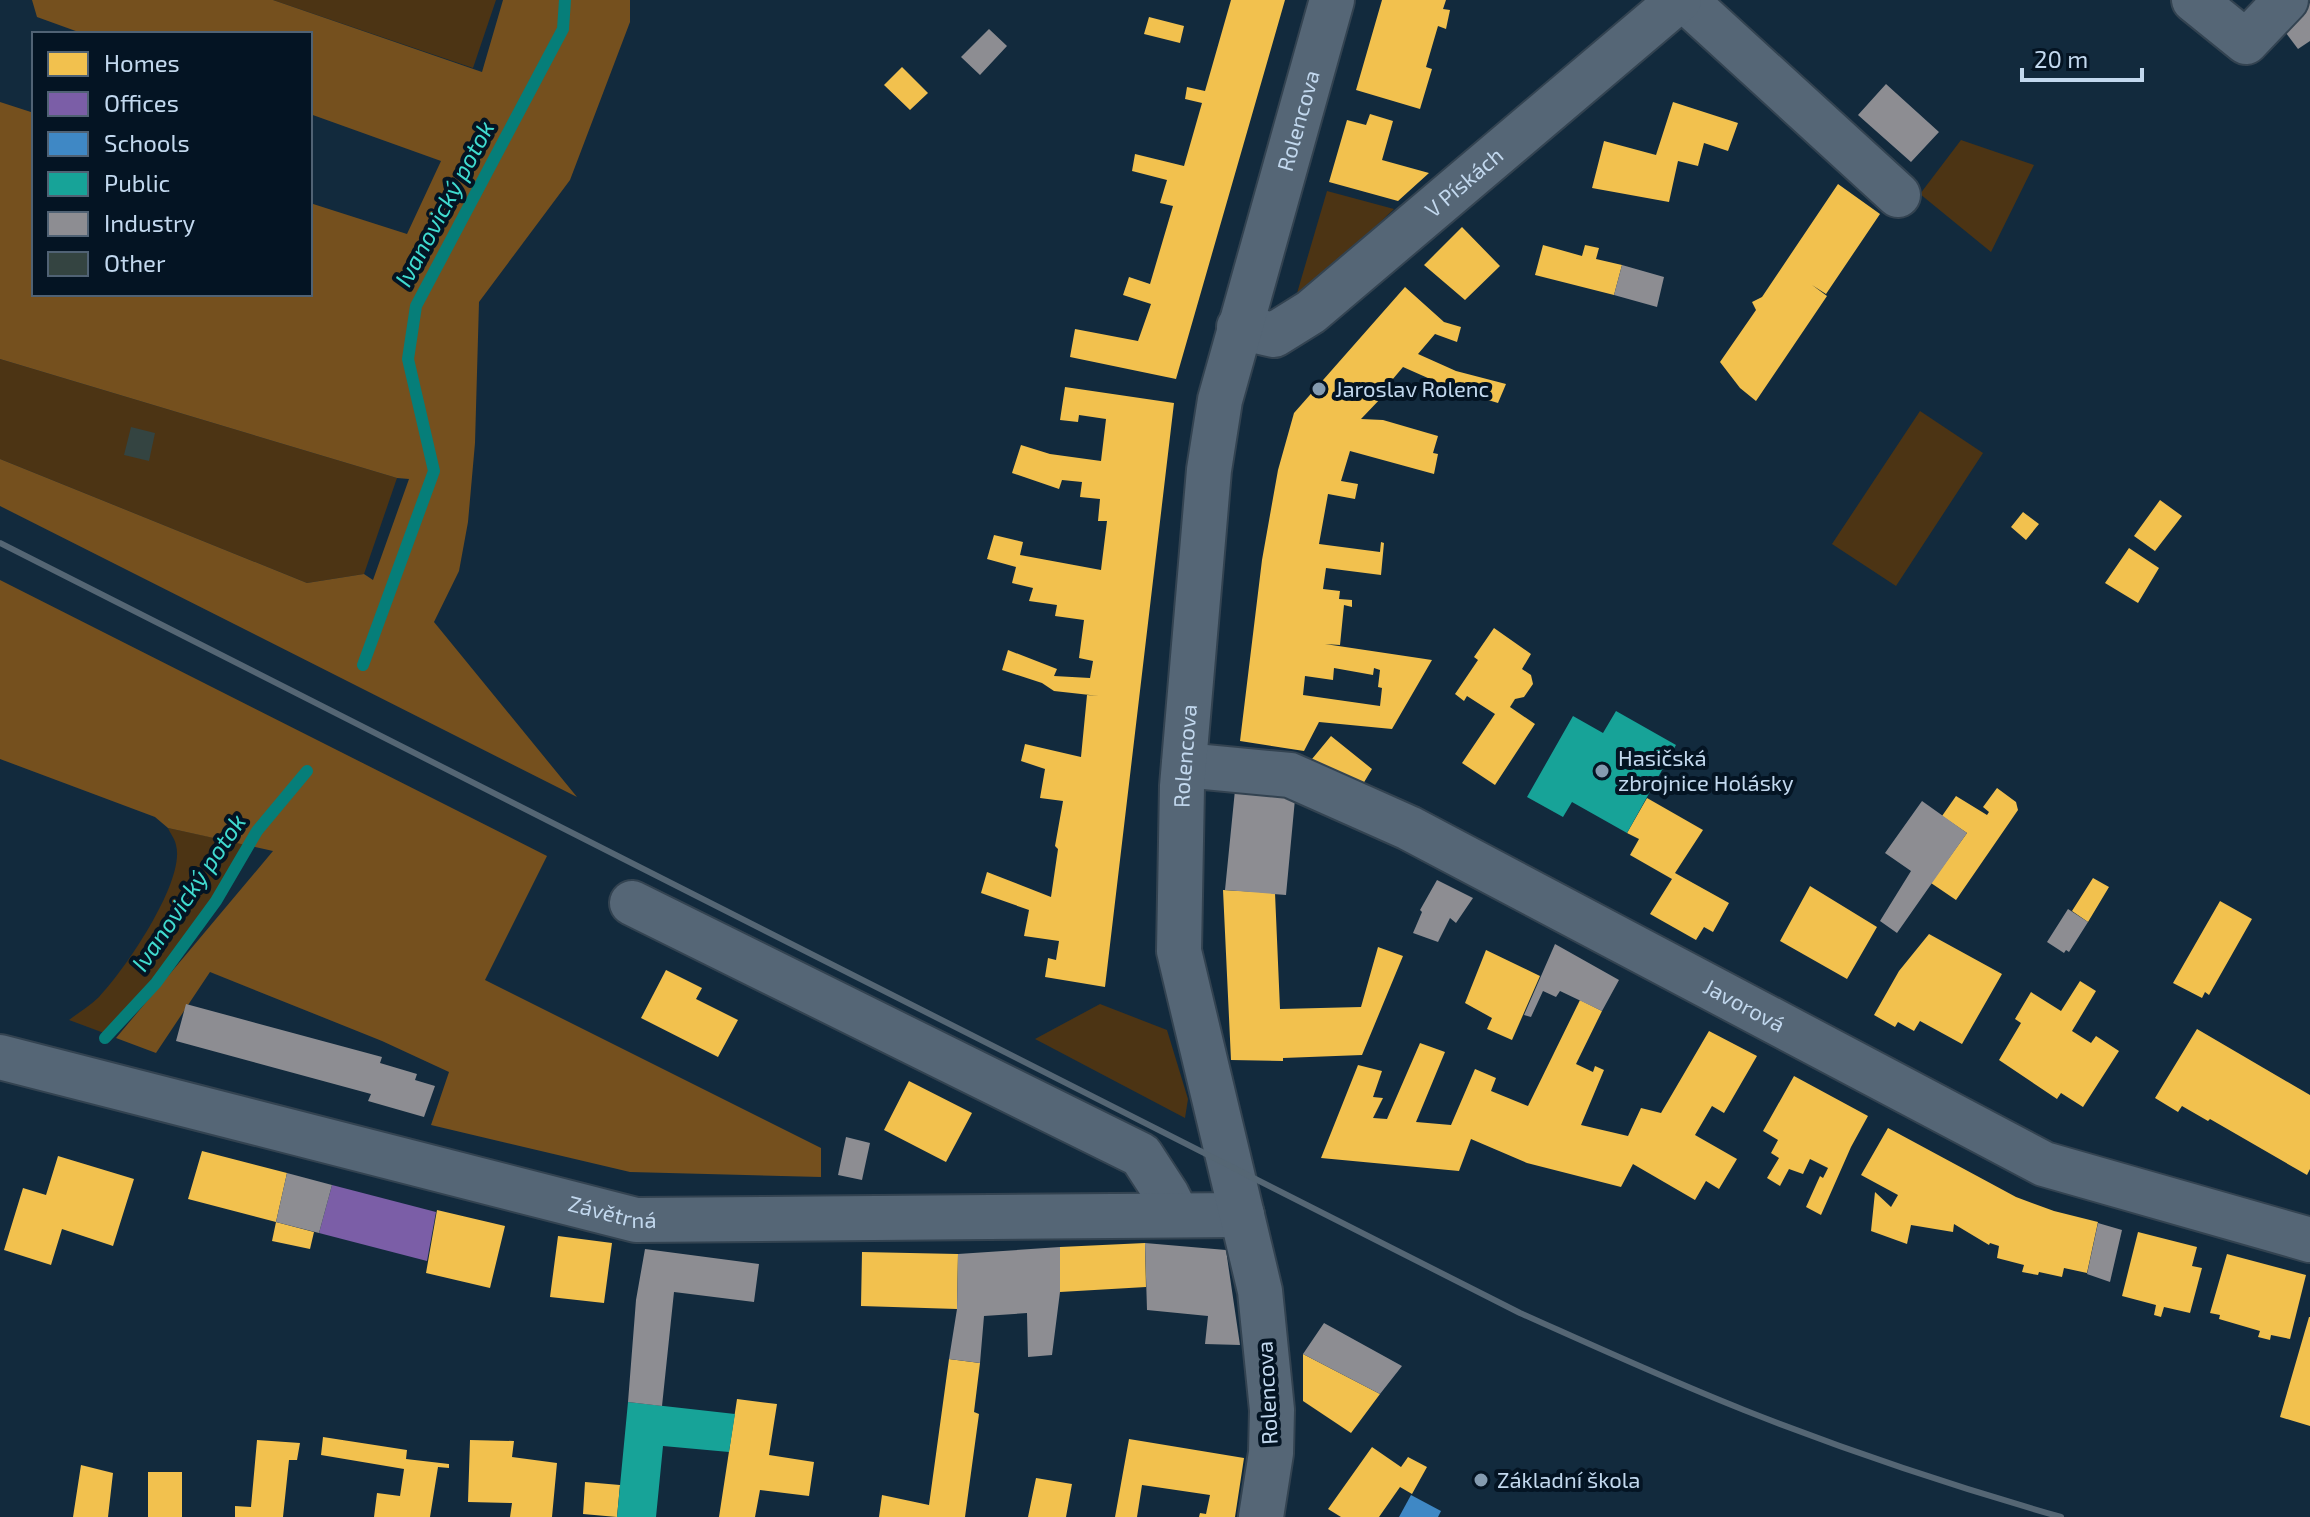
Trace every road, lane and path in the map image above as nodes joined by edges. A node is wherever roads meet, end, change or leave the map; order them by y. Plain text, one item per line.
1 (1332, 0) edge
2 (1682, 0) edge
3 (2194, 0) edge
4 (2286, 0) edge
5 (1898, 195) dead end
6 (1239, 327) junction
7 (1184, 765) junction
8 (632, 903) dead end
9 (0, 1057) edge
10 (1177, 1215) junction
11 (1242, 1215) junction
12 (2310, 1240) edge
13 (1261, 1517) edge

1 - 6 street, Rolencova
2 - 5 street
2 - 6 street, V Pískách
3 - 4 street
6 - 7 street, Rolencova
7 - 11 street, Rolencova
7 - 12 street, Javorová
8 - 10 street
9 - 10 street, Závětrná
10 - 11 street, Závětrná
11 - 13 street, Rolencova

